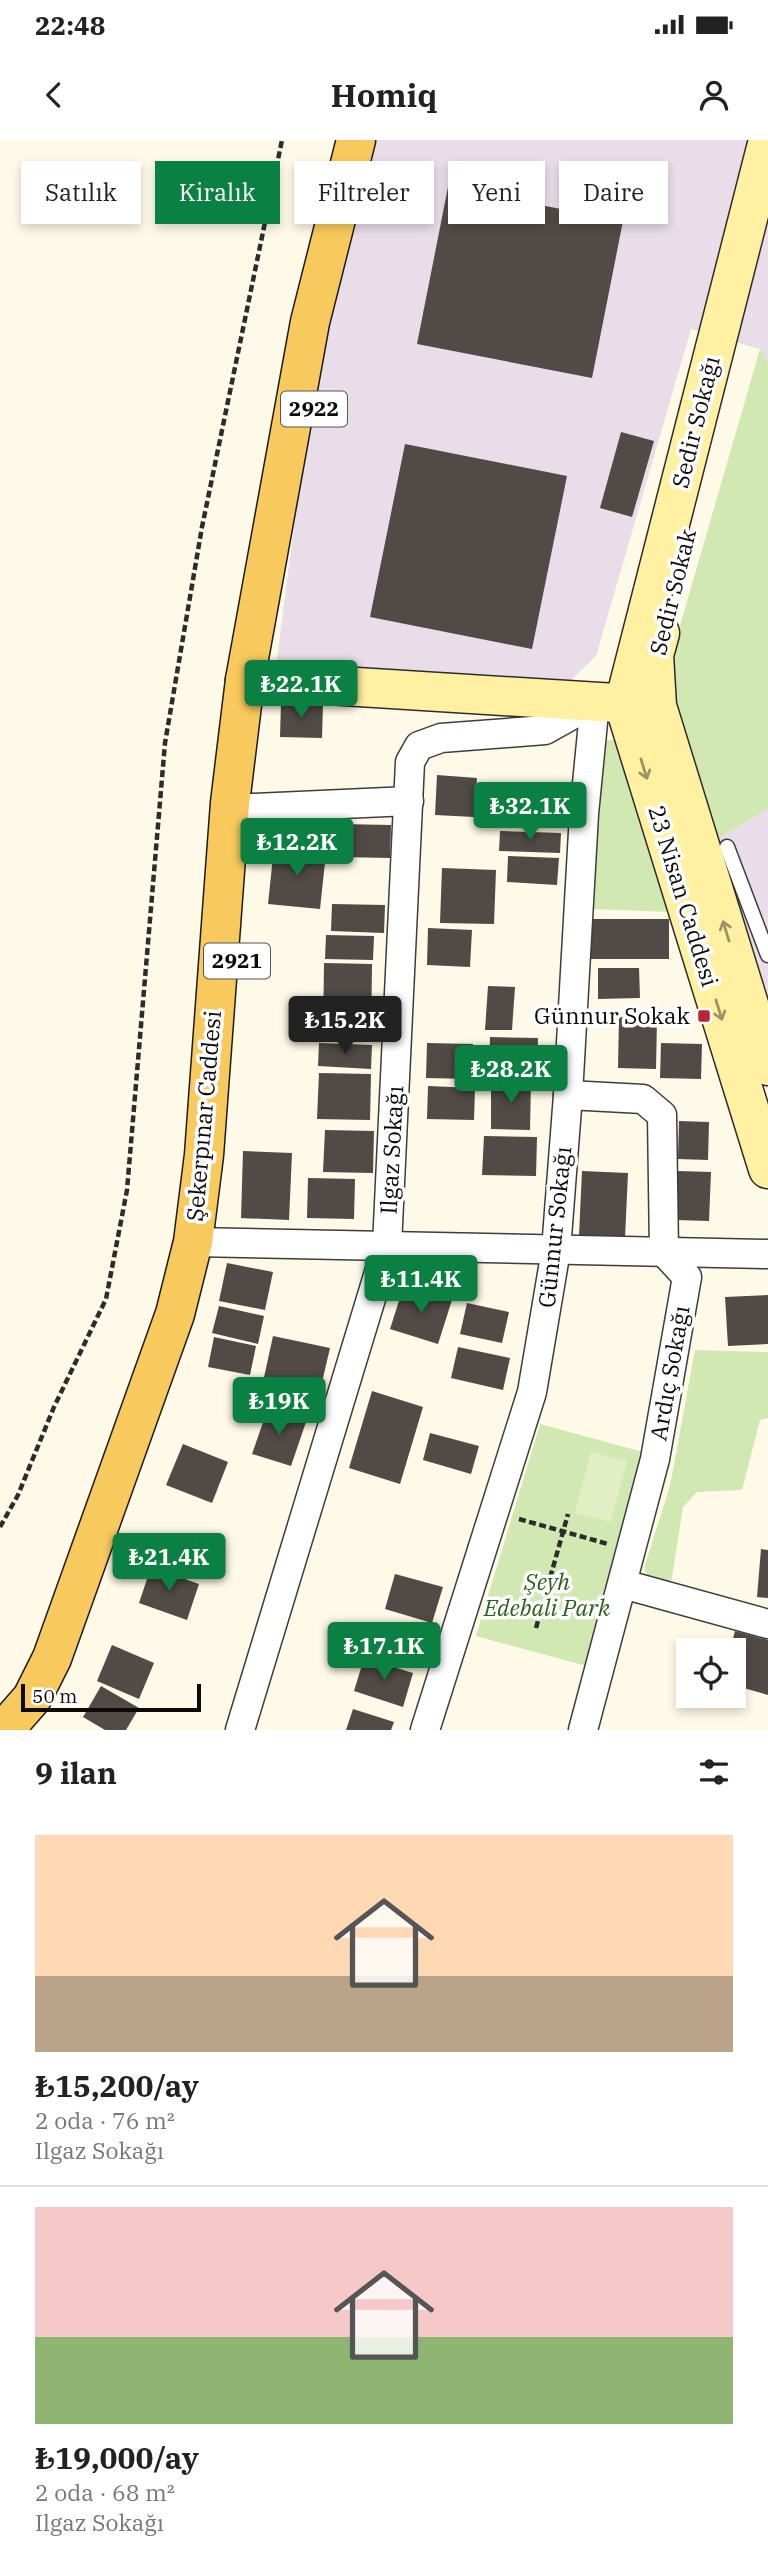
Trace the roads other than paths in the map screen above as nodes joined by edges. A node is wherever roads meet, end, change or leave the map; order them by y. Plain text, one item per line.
1 (356, 140) edge
2 (379, 140) edge
3 (768, 140) edge
4 (768, 236) edge
5 (257, 681) junction
6 (625, 704) junction
7 (408, 801) junction
8 (252, 808) junction
9 (727, 847) dead end
10 (768, 955) edge
11 (768, 1066) edge
12 (568, 1096) junction
13 (768, 1169) edge
14 (202, 1242) junction
15 (387, 1246) junction
16 (556, 1250) junction
17 (664, 1251) junction
18 (768, 1254) edge
19 (623, 1584) junction
20 (768, 1624) edge
21 (4, 1730) edge
22 (30, 1730) edge
23 (240, 1730) edge
24 (425, 1730) edge
25 (583, 1730) edge

1 - 5 main road, Şekerpınar Caddesi / 2921
2 - 5 main road, 2922
3 - 6 street, Sedir Sokağı
4 - 6 street, Sedir Sokak
5 - 6 street
5 - 8 main road, Şekerpınar Caddesi / 2921
5 - 14 main road, Şekerpınar Caddesi / 2921
6 - 7 street, Ilgaz Sokağı
11 -> 6 street, 23 Nisan Caddesi
6 - 12 street, Günnur Sokağı
6 -> 13 street, 23 Nisan Caddesi
7 - 8 street
7 - 15 street, Ilgaz Sokağı
8 - 14 main road, Şekerpınar Caddesi / 2921
9 - 10 lane
12 - 16 street, Günnur Sokağı
12 - 17 street
14 - 15 street
14 - 21 main road, Şekerpınar Caddesi / 2921
14 - 22 main road, Şekerpınar Caddesi / 2921
15 - 16 street
15 - 23 street, Ilgaz Sokağı
16 - 17 street
16 - 24 street, Günnur Sokağı
17 - 18 street
17 - 19 street, Ardıç Sokağı
19 - 20 street
19 - 25 street, Ardıç Sokağı

